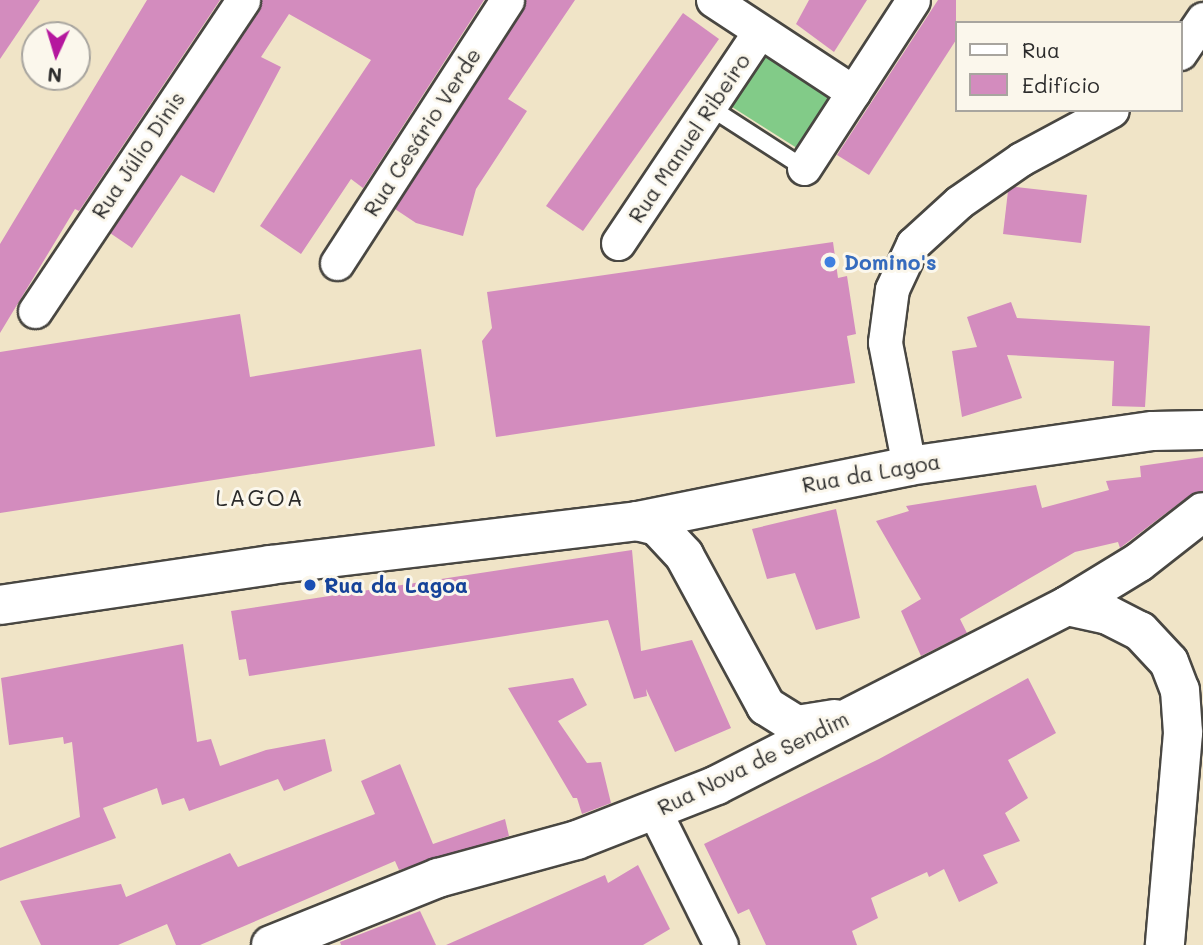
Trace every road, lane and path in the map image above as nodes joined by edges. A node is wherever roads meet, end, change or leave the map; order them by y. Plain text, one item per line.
1 (243, 0) edge
2 (507, 0) edge
3 (713, 0) edge
4 (913, 0) edge
5 (1203, 19) edge
6 (759, 32) junction
7 (1182, 50) edge
8 (853, 92) junction
9 (711, 108) junction
10 (1108, 112) edge
11 (804, 168) joint
12 (618, 243) dead end
13 (337, 263) dead end
14 (35, 312) dead end
15 (1203, 430) edge
16 (909, 466) junction
17 (721, 506) junction
18 (1203, 512) edge
19 (637, 522) junction
20 (701, 584) junction
21 (0, 604) edge
22 (1067, 606) junction
23 (755, 693) junction
24 (873, 704) junction
25 (717, 785) junction
26 (655, 812) junction
27 (271, 945) edge
28 (721, 945) edge
29 (1165, 945) edge

1 - 14 street, Rua Júlio Dinis
2 - 13 street, Rua Cesário Verde
3 - 6 street
4 - 8 street
5 - 7 street
6 - 8 street
6 - 9 street, Rua Manuel Ribeiro
8 - 11 street
9 - 11 lane
9 - 12 street, Rua Manuel Ribeiro
10 - 16 street
15 - 16 main road, Rua da Lagoa
16 - 17 main road, Rua da Lagoa
17 - 19 main road, Rua da Lagoa
17 - 20 main road
18 - 22 main road, Rua Nova de Sendim
19 - 20 main road
19 - 21 main road, Rua da Lagoa
20 - 23 main road
22 - 24 main road, Rua Nova de Sendim
22 - 29 main road
23 - 24 main road
23 - 25 main road
24 - 25 main road, Rua Nova de Sendim
25 - 26 main road, Rua Nova de Sendim
26 - 27 main road, Rua Nova de Sendim
26 - 28 street

